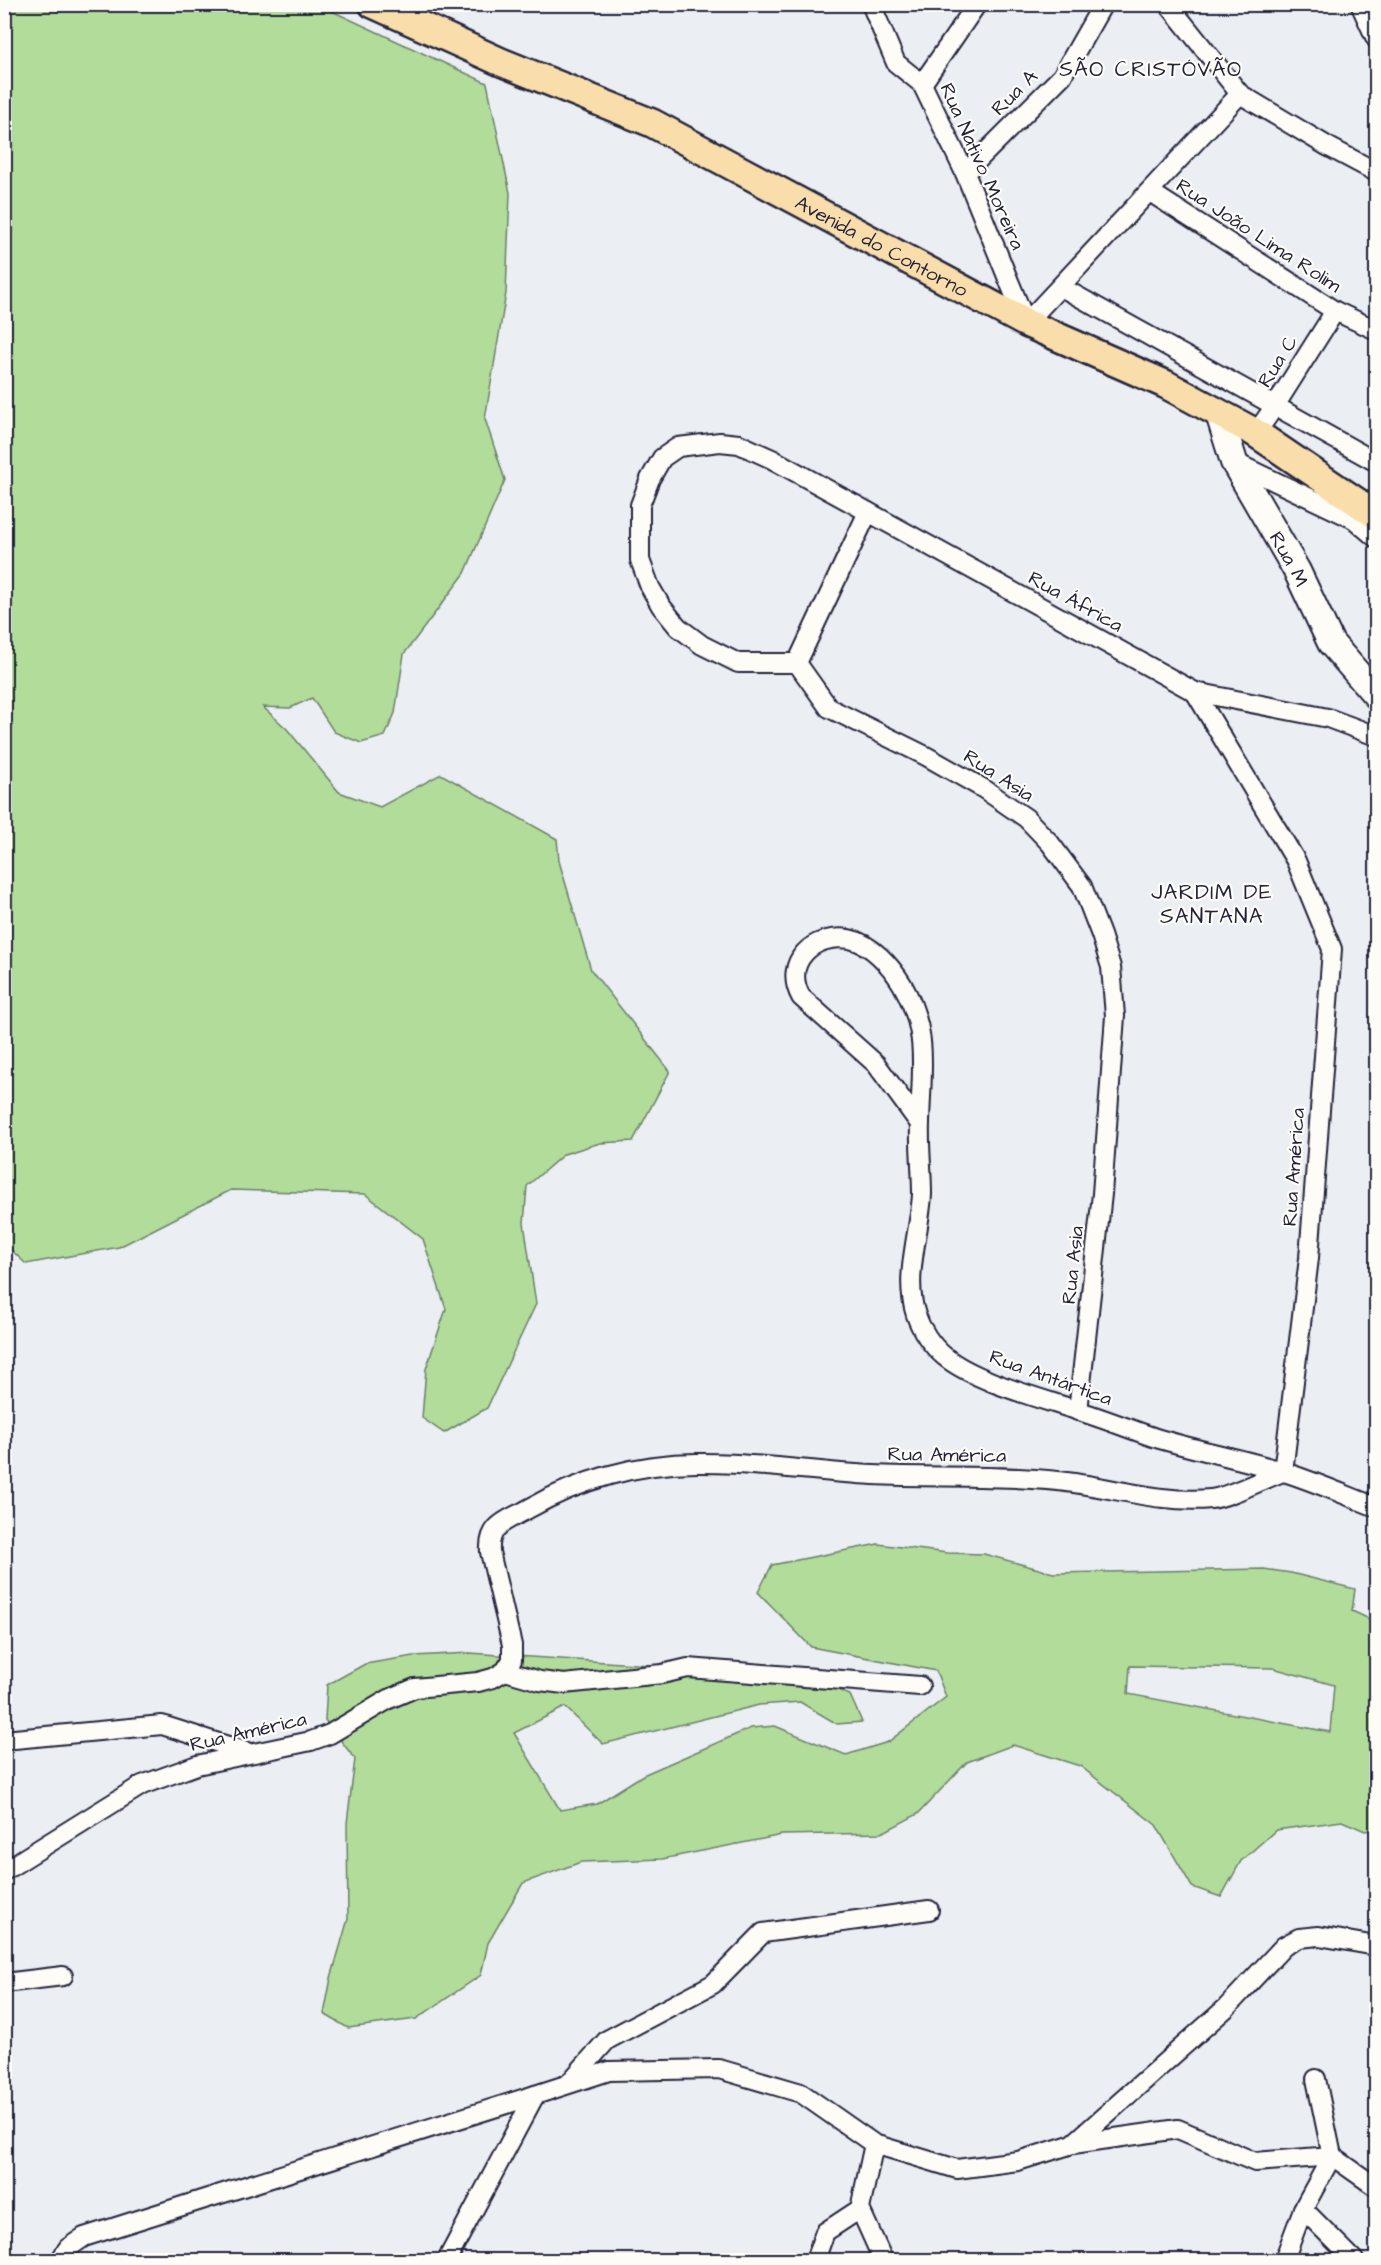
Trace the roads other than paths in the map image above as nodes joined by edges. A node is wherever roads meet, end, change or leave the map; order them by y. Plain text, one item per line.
1 (373, 4) edge
2 (871, 4) edge
3 (977, 4) edge
4 (1102, 4) edge
5 (1168, 4) edge
6 (1360, 4) edge
7 (1377, 39) edge
8 (922, 84) junction
9 (1240, 94) junction
10 (1377, 172) edge
11 (965, 173) junction
12 (1150, 192) junction
13 (1060, 287) junction
14 (1335, 311) junction
15 (1026, 323) junction
16 (1377, 330) edge
17 (1275, 406) junction
18 (1219, 414) junction
19 (1254, 432) junction
20 (1234, 462) junction
21 (1377, 462) edge
22 (868, 512) junction
23 (1377, 515) edge
24 (1377, 538) edge
25 (796, 663) junction
26 (1195, 692) junction
27 (1377, 695) edge
28 (1377, 736) edge
29 (920, 1124) junction
30 (1078, 1411) junction
31 (1283, 1472) junction
32 (1377, 1507) edge
33 (505, 1671) junction
34 (920, 1686) dead end
35 (4, 1740) edge
36 (249, 1753) junction
37 (4, 1871) edge
38 (929, 1910) dead end
39 (1377, 1946) edge
40 (63, 1976) dead end
41 (4, 1983) edge
42 (1316, 2079) dead end
43 (569, 2084) junction
44 (535, 2095) junction
45 (874, 2144) junction
46 (1073, 2144) junction
47 (1332, 2156) junction
48 (1377, 2187) edge
49 (860, 2209) junction
50 (1303, 2209) junction
51 (60, 2260) edge
52 (447, 2260) edge
53 (815, 2260) edge
54 (882, 2260) edge
55 (1284, 2260) edge
56 (1354, 2260) edge

1 - 15 main road, Avenida do Contorno
2 - 8 street, Rua Nativo Moreira
3 - 8 street
4 - 11 street, Rua A
5 - 9 street
6 - 7 street
8 - 11 street, Rua Nativo Moreira
9 - 10 street
9 - 12 street
11 - 15 street, Rua Nativo Moreira
12 - 13 street
12 - 14 street, Rua João Lima Rolim
13 - 15 street
13 - 17 street
14 - 16 street, Rua João Lima Rolim
14 - 17 street, Rua C
15 - 18 main road, Avenida do Contorno
17 - 19 street, Rua C
17 - 21 street
18 - 19 main road, Avenida do Contorno
18 - 20 street, Rua M
19 - 23 main road, Avenida do Contorno
20 - 24 street
20 - 27 street, Rua M
22 - 25 street
22 - 25 street, Rua África
22 - 26 street, Rua África
25 - 30 street, Rua Asia
26 - 28 street, Rua África
26 - 31 street, Rua América
29 - 29 street, Rua Antártica
29 - 30 street, Rua Antártica
30 - 31 street, Rua Antártica
31 - 32 street, Rua Antártica
31 - 33 street, Rua América
33 - 34 street
33 - 36 street, Rua América
35 - 36 street
36 - 37 street, Rua América
38 - 43 street
39 - 46 street
40 - 41 street
42 - 47 street
43 - 44 street
43 - 45 street
44 - 51 street
44 - 52 street
45 - 46 street
45 - 49 street
46 - 47 street
47 - 48 street
47 - 50 street
49 - 53 street
49 - 54 street
50 - 55 street
50 - 56 street

